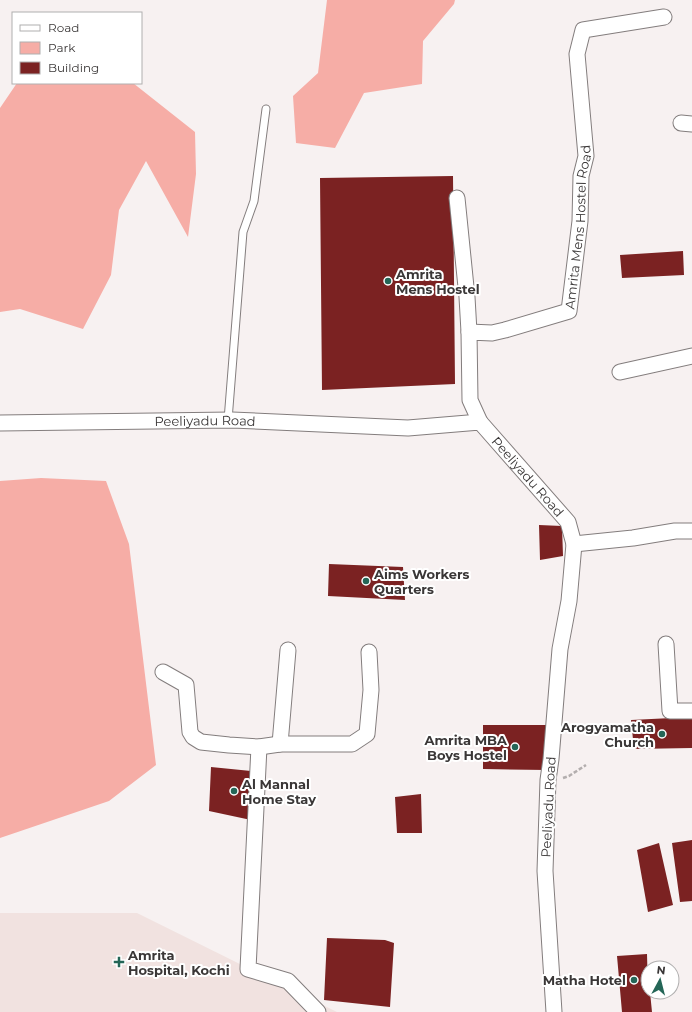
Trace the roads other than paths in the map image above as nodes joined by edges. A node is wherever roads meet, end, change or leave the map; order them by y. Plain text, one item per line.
1 (664, 17) dead end
2 (266, 109) dead end
3 (457, 198) dead end
4 (469, 332) junction
5 (692, 356) edge
6 (620, 372) dead end
7 (228, 420) junction
8 (480, 422) junction
9 (0, 423) edge
10 (692, 531) edge
11 (574, 544) junction
12 (666, 644) dead end
13 (288, 650) dead end
14 (370, 652) dead end
15 (163, 672) dead end
16 (692, 711) edge
17 (280, 744) junction
18 (259, 747) junction
19 (318, 1012) edge
20 (554, 1012) edge

1 - 4 street, Amrita Mens Hostel Road
2 - 7 lane
3 - 4 street
4 - 8 street
5 - 6 street
7 - 8 street, Peeliyadu Road
7 - 9 street, Peeliyadu Road
8 - 11 street, Peeliyadu Road
10 - 11 street
11 - 20 street, Peeliyadu Road
12 - 16 street
13 - 17 street
14 - 17 street
15 - 18 street
17 - 18 street
18 - 19 street

